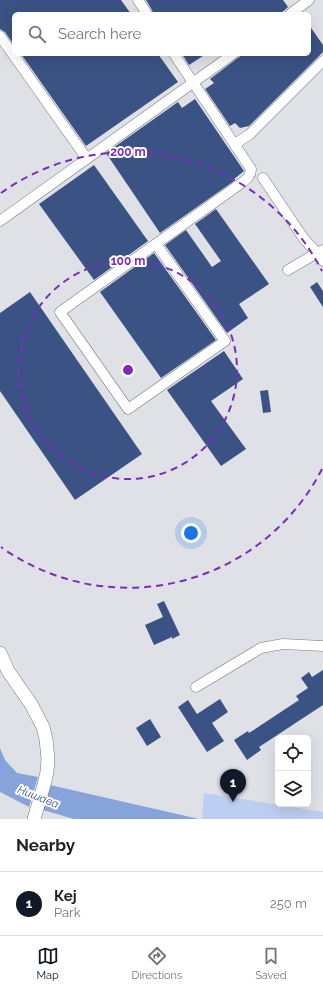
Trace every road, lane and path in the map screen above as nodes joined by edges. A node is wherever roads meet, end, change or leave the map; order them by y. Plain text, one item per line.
1 (138, 0) edge
2 (309, 0) edge
3 (146, 12) edge
4 (293, 12) edge
5 (0, 36) edge
6 (12, 53) edge
7 (14, 56) edge
8 (175, 56) edge
9 (230, 56) edge
10 (323, 61) edge
11 (194, 82) junction
12 (235, 144) junction
13 (87, 159) junction
14 (263, 178) dead end
15 (0, 221) edge
16 (156, 244) junction
17 (321, 255) edge
18 (288, 270) dead end
19 (323, 646) edge
20 (0, 653) edge
21 (196, 687) dead end
22 (34, 819) edge

1 - 3 lane
2 - 4 lane
5 - 6 lane
7 - 13 lane
8 - 11 lane
9 - 11 lane
10 - 12 lane
11 - 12 lane
11 - 13 lane
12 - 16 lane
13 - 15 lane
14 - 17 lane
16 - 16 lane
17 - 18 lane
19 - 21 lane
20 - 22 main road

